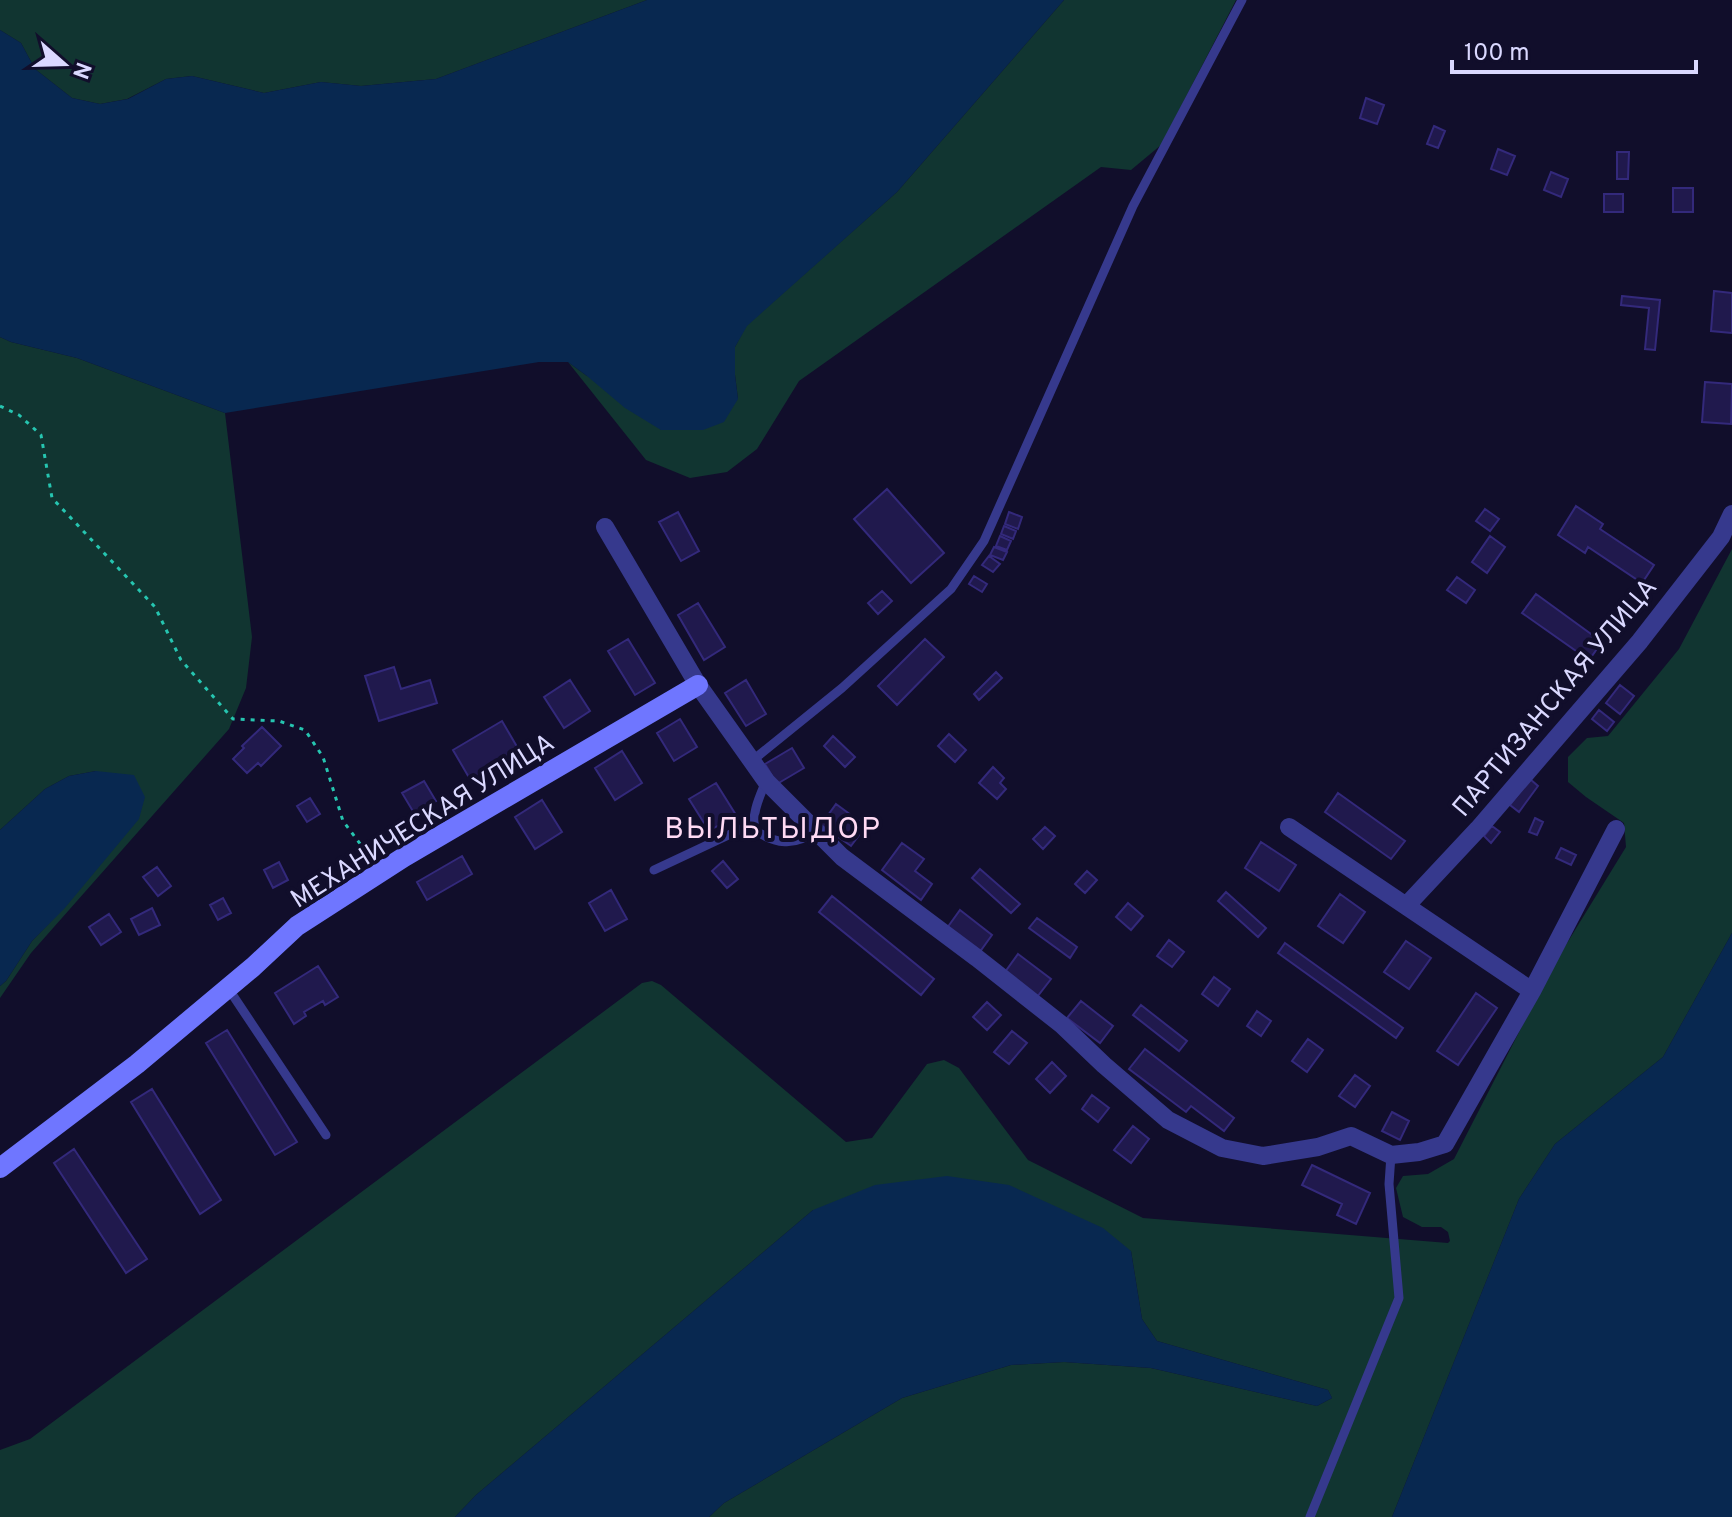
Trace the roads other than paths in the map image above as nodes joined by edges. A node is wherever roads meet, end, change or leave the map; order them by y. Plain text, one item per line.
1 (1242, 0) edge
2 (1732, 514) edge
3 (605, 527) dead end
4 (698, 685) junction
5 (753, 760) junction
6 (766, 781) junction
7 (754, 823) junction
8 (1289, 827) dead end
9 (1616, 829) dead end
10 (814, 831) junction
11 (654, 870) dead end
12 (1406, 906) junction
13 (228, 988) junction
14 (1532, 991) junction
15 (326, 1135) dead end
16 (1391, 1155) junction
17 (0, 1168) edge
18 (1310, 1517) edge

1 - 5 lane
2 - 12 street, ПАРТИЗАНСКАЯ УЛИЦА
3 - 4 street
4 - 5 street
4 - 13 street, МЕХАНИЧЕСКАЯ УЛИЦА
5 - 6 street
6 - 7 lane
6 - 10 street
7 - 10 lane
7 - 11 lane
8 - 12 street
9 - 14 street
10 - 16 street
12 - 14 street
13 - 15 lane
13 - 17 street, МЕХАНИЧЕСКАЯ УЛИЦА
14 - 16 street
16 - 18 lane

